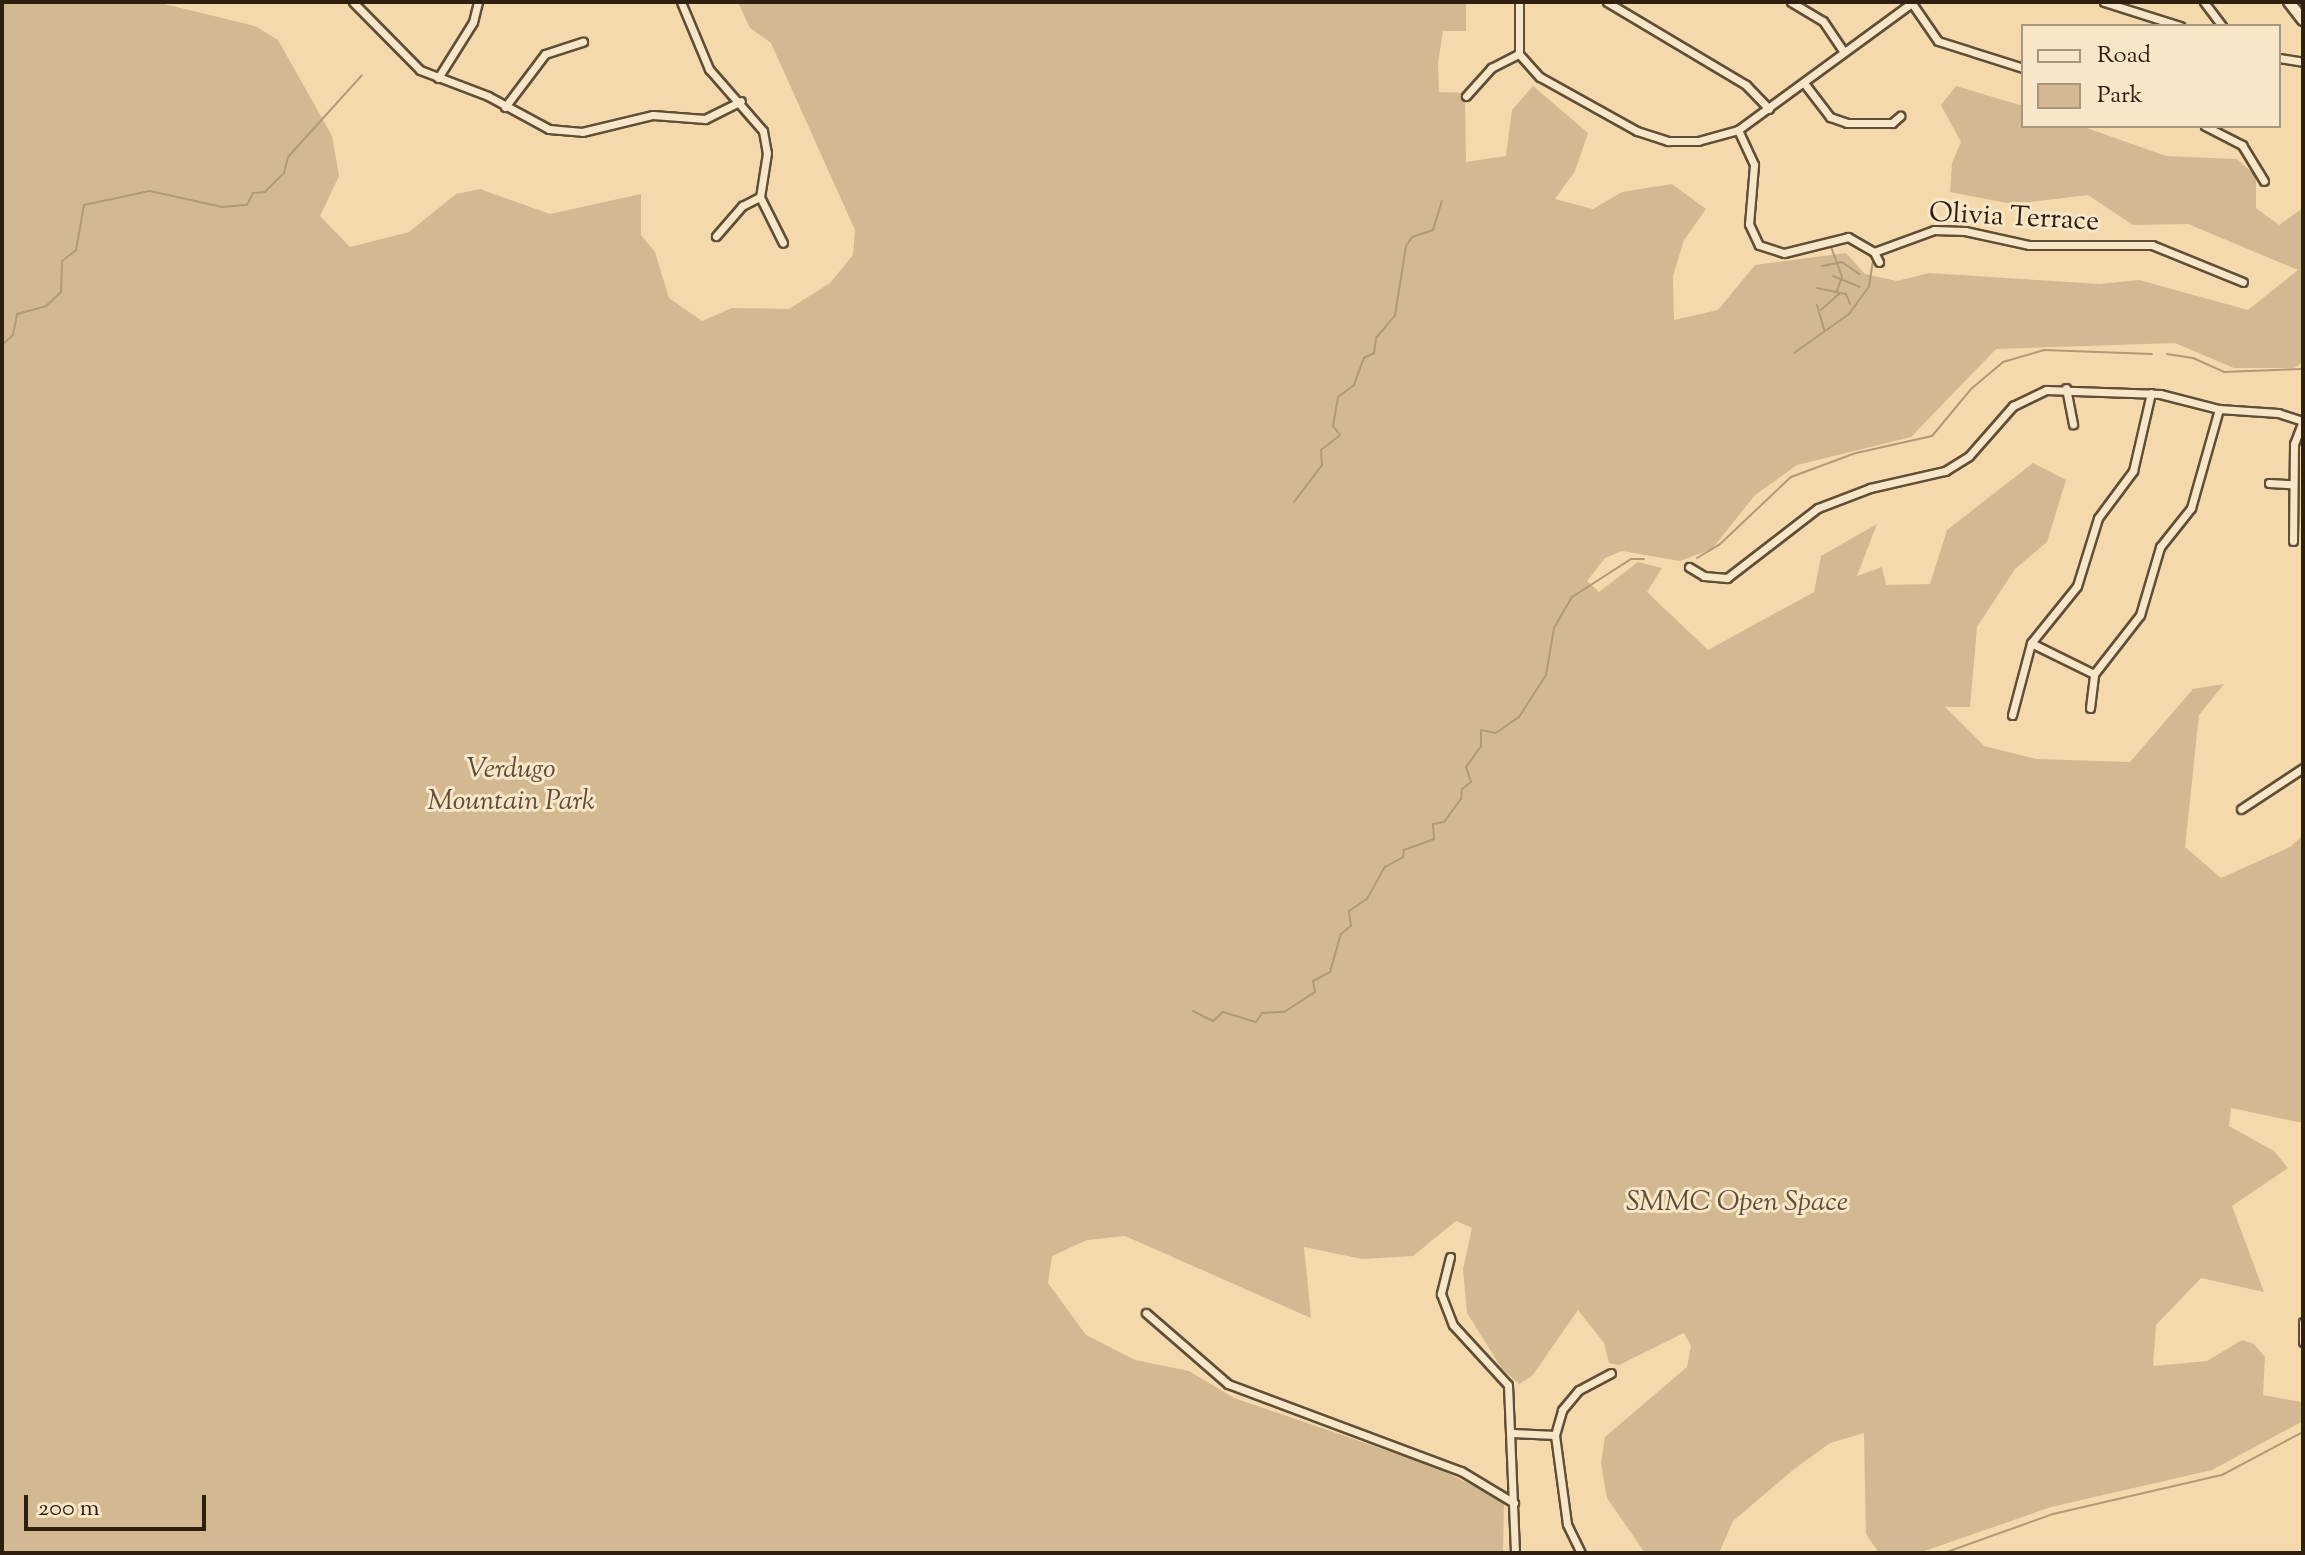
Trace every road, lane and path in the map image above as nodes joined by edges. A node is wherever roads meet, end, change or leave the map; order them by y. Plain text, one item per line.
1 (353, 2) edge
2 (478, 2) edge
3 (681, 2) edge
4 (1519, 2) edge
5 (1607, 2) edge
6 (1791, 2) edge
7 (1912, 2) edge
8 (2104, 2) edge
9 (2204, 2) edge
10 (2289, 2) edge
11 (2303, 20) edge
12 (2174, 24) edge
13 (2220, 24) edge
14 (583, 42) dead end
15 (1844, 52) junction
16 (1519, 54) junction
17 (2281, 58) edge
18 (2303, 62) edge
19 (2021, 67) edge
20 (438, 78) junction
21 (1804, 83) junction
22 (1466, 96) dead end
23 (741, 101) junction
24 (505, 107) junction
25 (1769, 109) junction
26 (1900, 116) dead end
27 (2209, 128) edge
28 (1738, 130) junction
29 (2264, 181) dead end
30 (760, 197) junction
31 (716, 236) dead end
32 (783, 243) dead end
33 (1874, 252) junction
34 (1879, 262) dead end
35 (2243, 282) dead end
36 (2066, 388) junction
37 (2151, 393) junction
38 (2219, 409) junction
39 (2303, 421) edge
40 (2073, 424) dead end
41 (2269, 483) dead end
42 (2291, 484) junction
43 (2293, 541) dead end
44 (1689, 567) dead end
45 (2031, 643) junction
46 (2094, 674) junction
47 (2090, 708) dead end
48 (2012, 715) dead end
49 (2303, 768) edge
50 (2241, 809) dead end
51 (1450, 1257) dead end
52 (1146, 1313) dead end
53 (2303, 1322) edge
54 (2303, 1342) edge
55 (1611, 1373) dead end
56 (1512, 1433) junction
57 (1555, 1435) junction
58 (1514, 1503) junction
59 (1515, 1553) edge
60 (1581, 1553) edge

1 - 20 street
2 - 20 street
3 - 23 street
4 - 16 street
5 - 25 street
6 - 15 street
7 - 15 street
7 - 19 street
8 - 12 street
9 - 13 street
10 - 11 main road
14 - 24 street
15 - 21 street
16 - 22 street
16 - 28 street
17 - 18 street
20 - 24 street
21 - 25 street
21 - 26 street
23 - 24 street
23 - 30 street
25 - 28 street
27 - 29 street
28 - 33 street
30 - 31 street
30 - 32 street
33 - 34 street
33 - 35 street, Olivia Terrace
36 - 37 street
36 - 40 street
36 - 44 street
37 - 38 street
37 - 45 street
38 - 39 street
38 - 46 street
39 - 42 street
41 - 42 street
42 - 43 street
45 - 46 street
45 - 48 street
46 - 47 street
49 - 50 street
51 - 56 street
52 - 58 street
53 - 54 street
55 - 57 street
56 - 57 street
56 - 58 street
57 - 60 street
58 - 59 street

